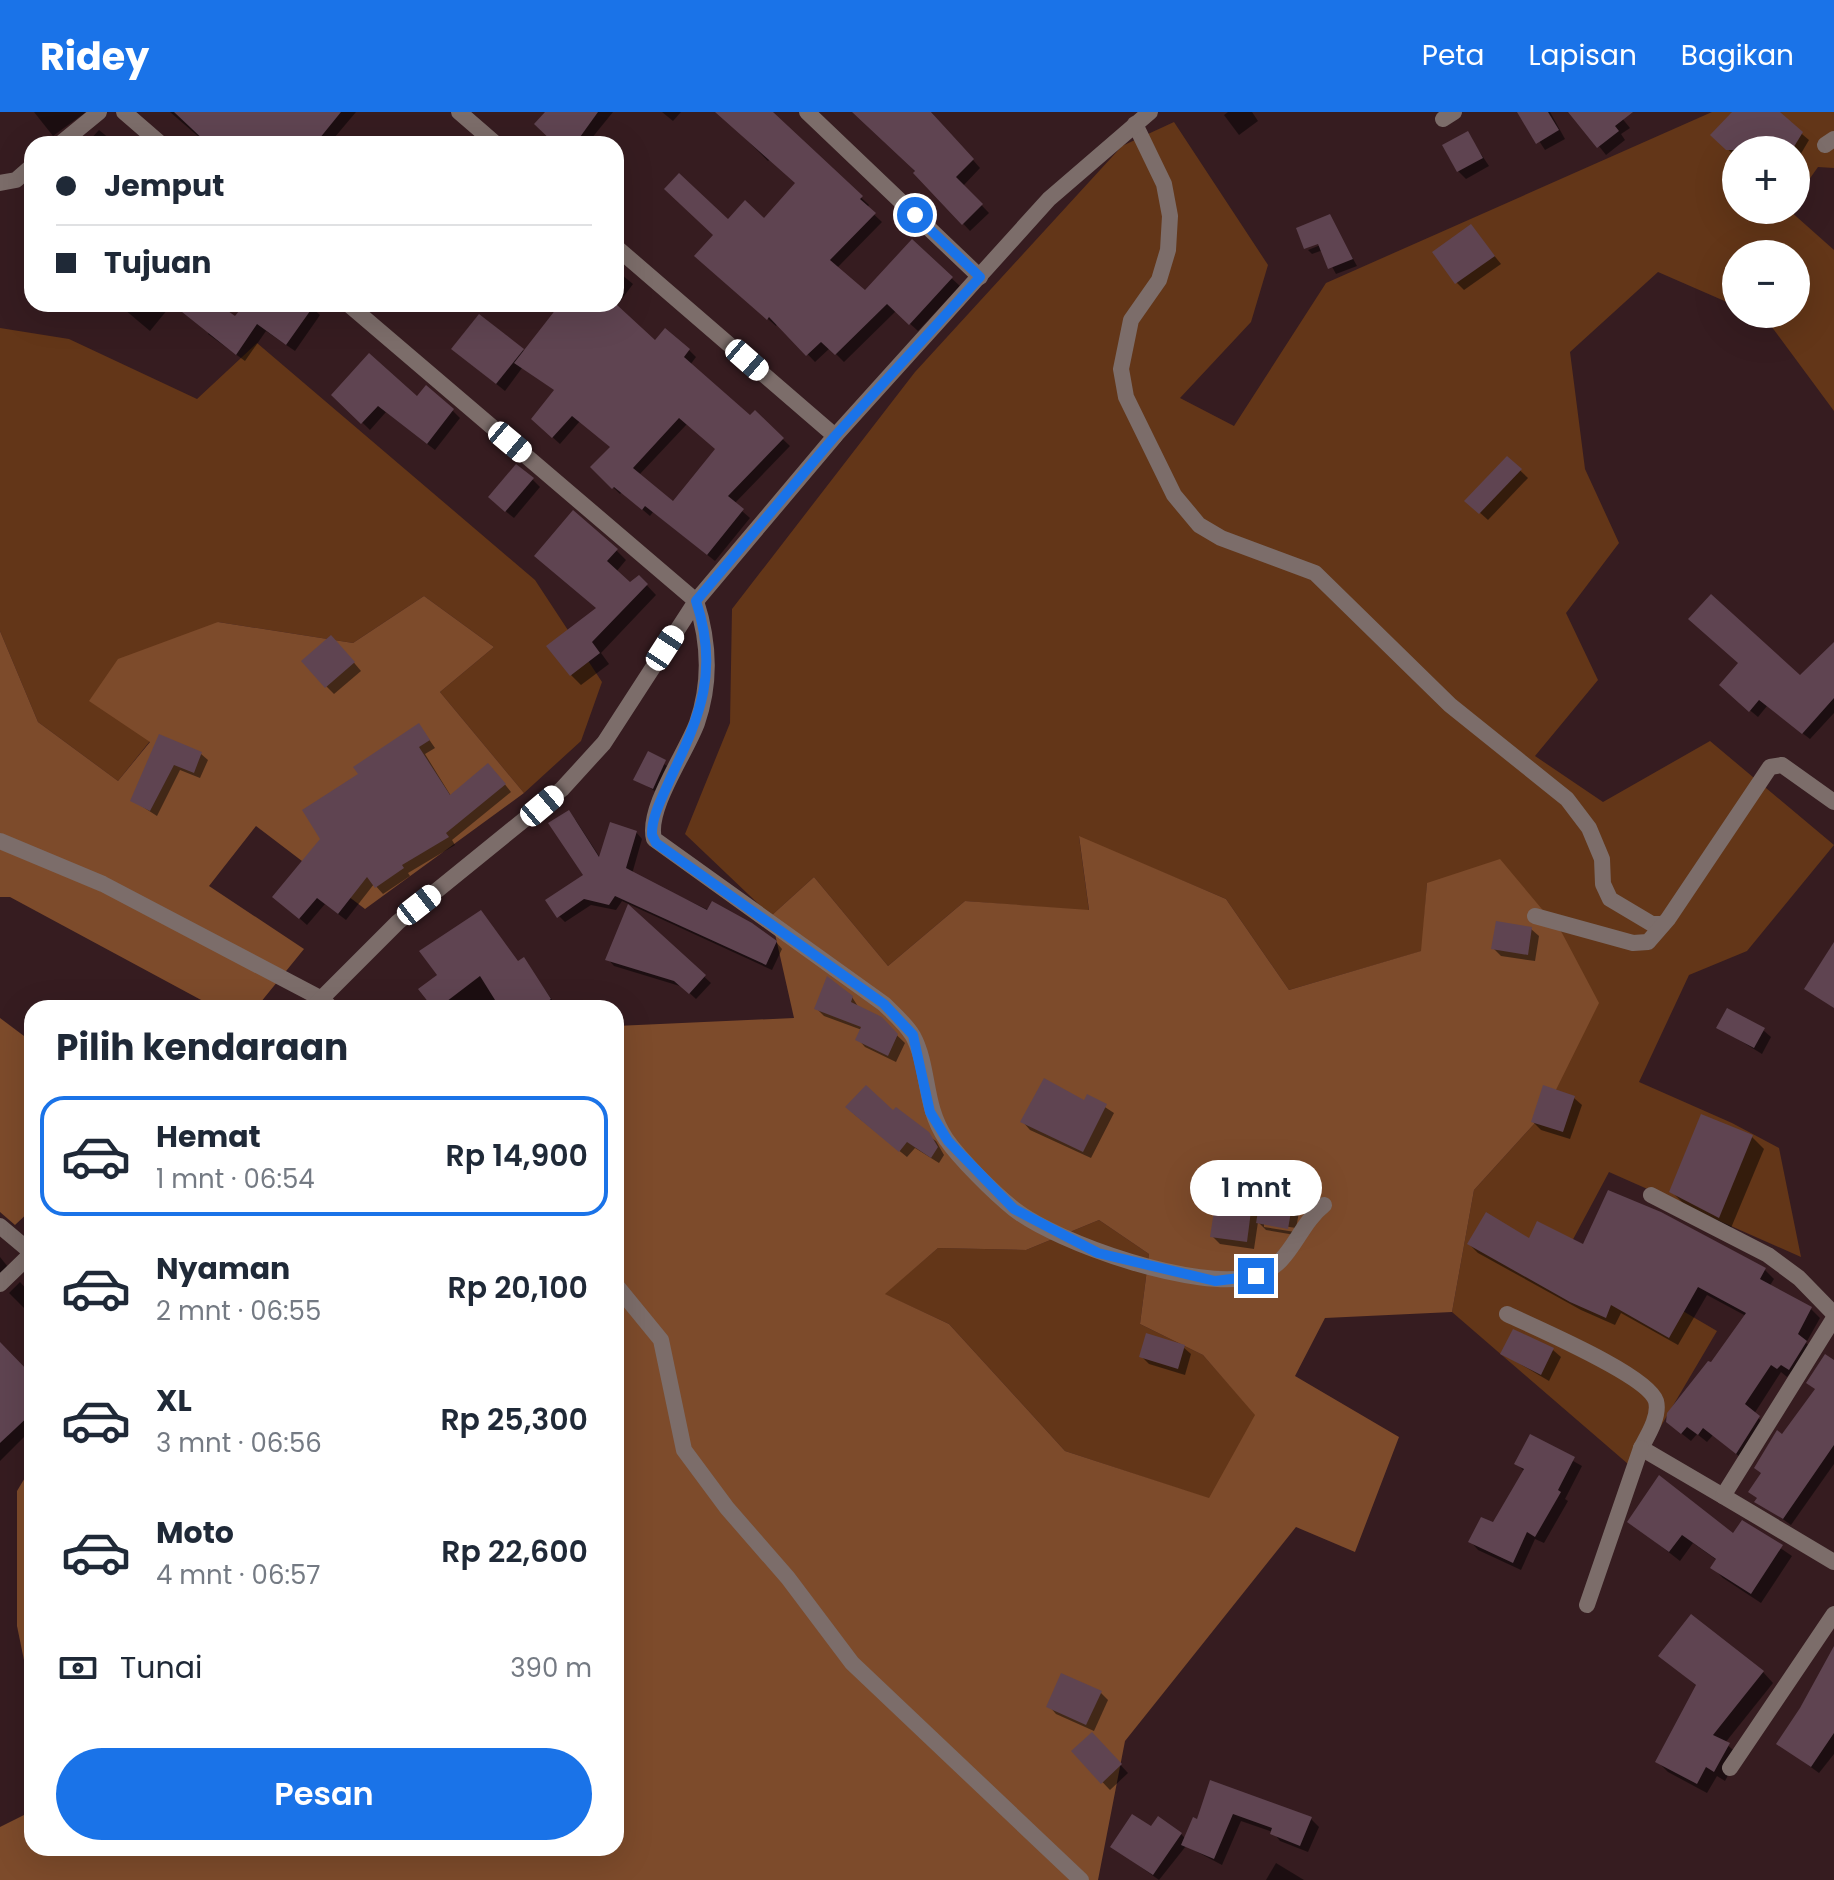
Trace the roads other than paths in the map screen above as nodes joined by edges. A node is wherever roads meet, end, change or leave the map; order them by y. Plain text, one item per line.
1 (99, 112) edge
2 (124, 112) edge
3 (459, 112) edge
4 (807, 112) edge
5 (1150, 112) edge
6 (1135, 124) junction
7 (70, 136) edge
8 (152, 136) edge
9 (487, 136) edge
10 (24, 173) edge
11 (0, 183) edge
12 (624, 254) edge
13 (980, 277) junction
14 (357, 312) edge
15 (835, 436) junction
16 (696, 601) junction
17 (1834, 802) edge
18 (0, 841) edge
19 (1535, 916) dead end
20 (1663, 924) junction
21 (313, 1000) edge
22 (327, 1000) edge
23 (1651, 1195) dead end
24 (1324, 1205) dead end
25 (0, 1226) edge
26 (24, 1246) edge
27 (24, 1261) edge
28 (0, 1284) edge
29 (624, 1295) edge
30 (1507, 1314) dead end
31 (1834, 1316) edge
32 (1641, 1448) junction
33 (1723, 1496) junction
34 (1834, 1562) edge
35 (1587, 1605) dead end
36 (1834, 1614) edge
37 (1730, 1768) dead end
38 (1081, 1880) edge

1 - 7 street
2 - 8 street
3 - 9 street
4 - 13 street
5 - 6 street
6 - 13 street
6 - 20 street
10 - 11 street
12 - 15 street
13 - 15 street
14 - 16 street
15 - 16 street
16 - 22 street
16 - 24 street
17 - 20 street
18 - 21 street
19 - 20 street
23 - 31 street
25 - 26 street
27 - 28 street
29 - 38 street
30 - 32 street
31 - 33 street
32 - 33 street
32 - 35 street
33 - 34 street
36 - 37 street

